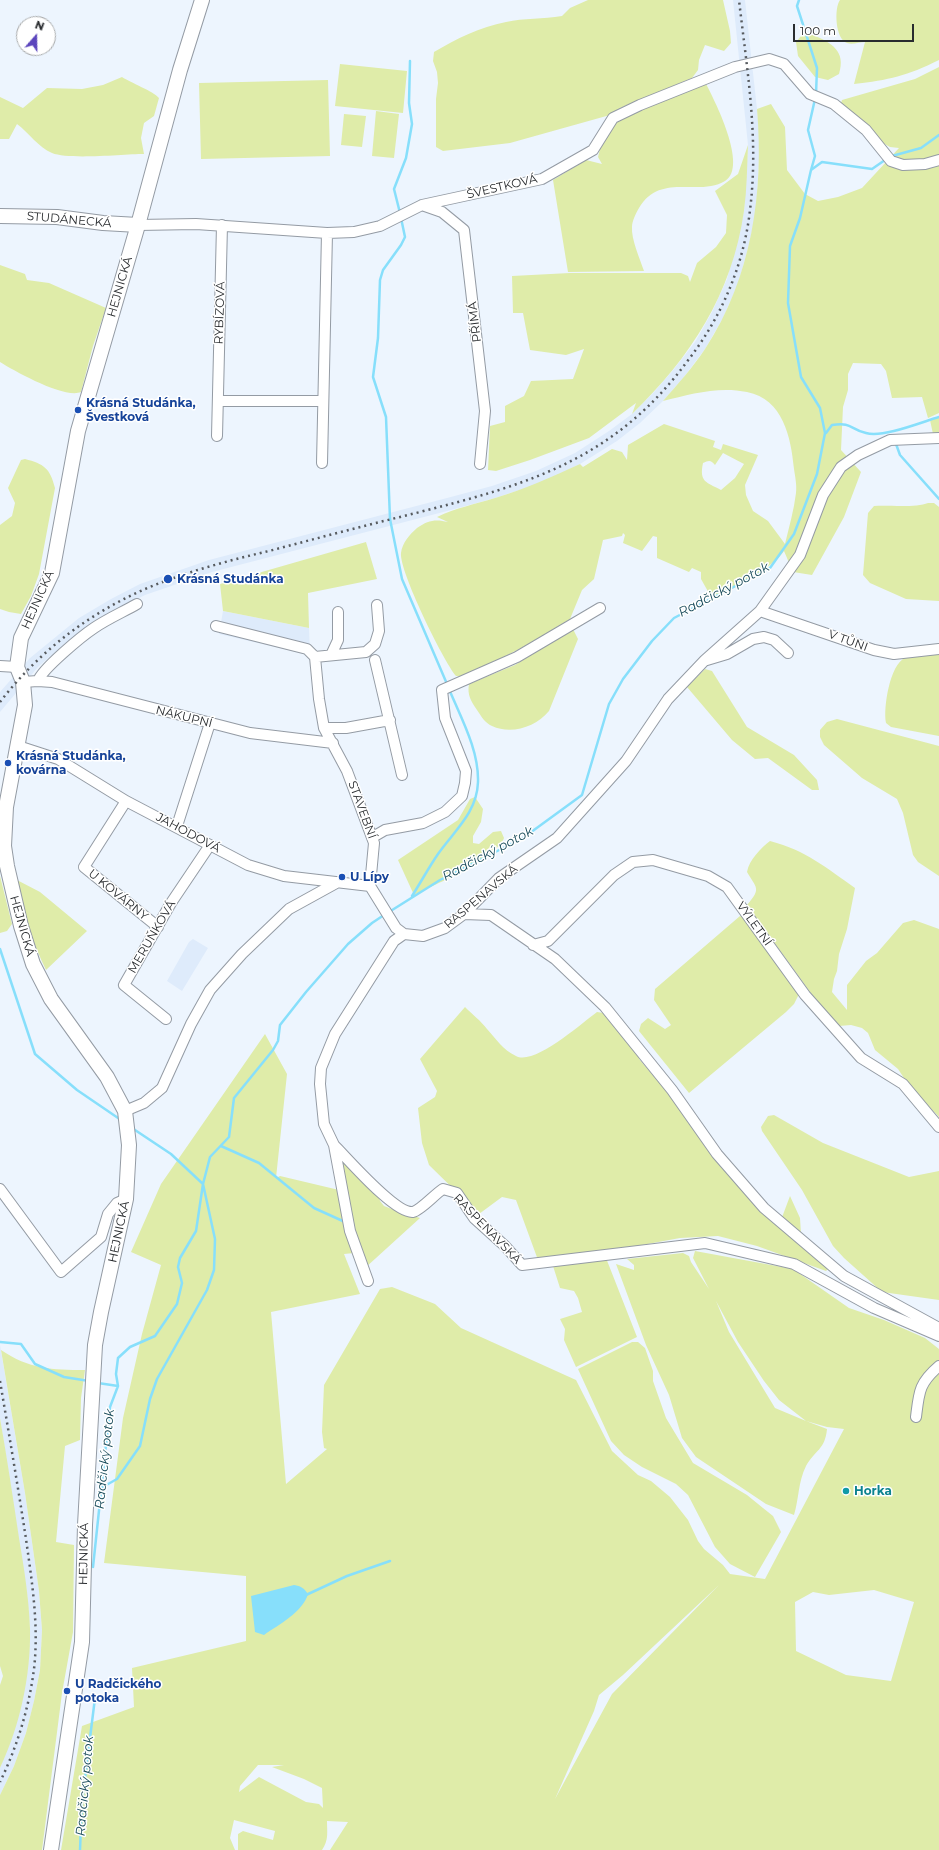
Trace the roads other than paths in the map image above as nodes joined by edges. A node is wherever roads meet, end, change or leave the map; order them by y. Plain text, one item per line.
1 (202, 0) edge
2 (939, 160) edge
3 (422, 205) junction
4 (0, 216) edge
5 (138, 225) junction
6 (222, 225) junction
7 (327, 233) junction
8 (218, 401) junction
9 (323, 401) junction
10 (217, 436) dead end
11 (939, 438) edge
12 (322, 463) dead end
13 (480, 464) dead end
14 (137, 604) dead end
15 (377, 605) dead end
16 (600, 608) dead end
17 (760, 611) junction
18 (338, 612) dead end
19 (216, 626) dead end
20 (939, 649) edge
21 (788, 653) dead end
22 (331, 655) junction
23 (315, 656) junction
24 (375, 660) dead end
25 (705, 660) junction
26 (0, 666) edge
27 (17, 667) junction
28 (38, 681) junction
29 (23, 682) junction
30 (390, 720) junction
31 (210, 724) junction
32 (324, 728) junction
33 (333, 743) junction
34 (18, 746) junction
35 (402, 775) dead end
36 (126, 801) junction
37 (176, 826) junction
38 (373, 837) junction
39 (210, 845) junction
40 (338, 882) junction
41 (370, 886) junction
42 (464, 914) junction
43 (158, 927) junction
44 (404, 934) junction
45 (533, 945) junction
46 (166, 1019) dead end
47 (125, 1111) junction
48 (939, 1127) edge
49 (334, 1145) junction
50 (0, 1189) edge
51 (126, 1199) junction
52 (368, 1281) dead end
53 (939, 1328) edge
54 (939, 1336) edge
55 (939, 1366) edge
56 (916, 1417) dead end
57 (51, 1850) edge

1 - 5 main road, HEJNICKÁ
2 - 3 street, ŠVESTKOVÁ
3 - 7 street, ŠVESTKOVÁ
3 - 13 street, PŘÍMÁ
4 - 5 main road, STUDÁNECKÁ
5 - 6 street, ŠVESTKOVÁ
5 - 27 main road, HEJNICKÁ
6 - 7 street, ŠVESTKOVÁ
6 - 8 street, RYBÍZOVÁ
7 - 9 street
8 - 9 street
8 - 10 street, RYBÍZOVÁ
9 - 12 street
11 - 17 street, RASPENAVSKÁ
14 - 28 street
15 - 22 street
16 - 38 street
17 - 20 street, V TŮNI
17 - 25 street, RASPENAVSKÁ
18 - 22 street
19 - 23 street
21 - 25 street
22 - 23 street
23 - 32 street, STAVEBNÍ
24 - 30 street
25 - 42 street, RASPENAVSKÁ
26 - 27 street
27 - 29 main road, HEJNICKÁ
28 - 29 street, NÁKUPNÍ
28 - 31 street, NÁKUPNÍ
29 - 34 main road, HEJNICKÁ
30 - 32 street
30 - 35 street
31 - 33 street, NÁKUPNÍ
31 - 37 street
32 - 33 street, STAVEBNÍ
33 - 38 street, STAVEBNÍ
34 - 36 street, JAHODOVÁ
34 - 47 main road, HEJNICKÁ
36 - 37 street, JAHODOVÁ
36 - 43 street, U KOVÁRNY
37 - 39 street, JAHODOVÁ
38 - 41 street, STAVEBNÍ
39 - 40 street, JAHODOVÁ
39 - 43 street, MERUŇKOVÁ
40 - 41 street, JAHODOVÁ
40 - 47 street
41 - 44 street
42 - 44 street, RASPENAVSKÁ
42 - 45 street
43 - 46 street, MERUŇKOVÁ
44 - 49 street, RASPENAVSKÁ
45 - 48 street, VÝLETNÍ
45 - 53 street
47 - 51 main road, HEJNICKÁ
49 - 52 street, RASPENAVSKÁ
49 - 54 street, RASPENAVSKÁ
50 - 51 street
51 - 57 main road, HEJNICKÁ
55 - 56 street

